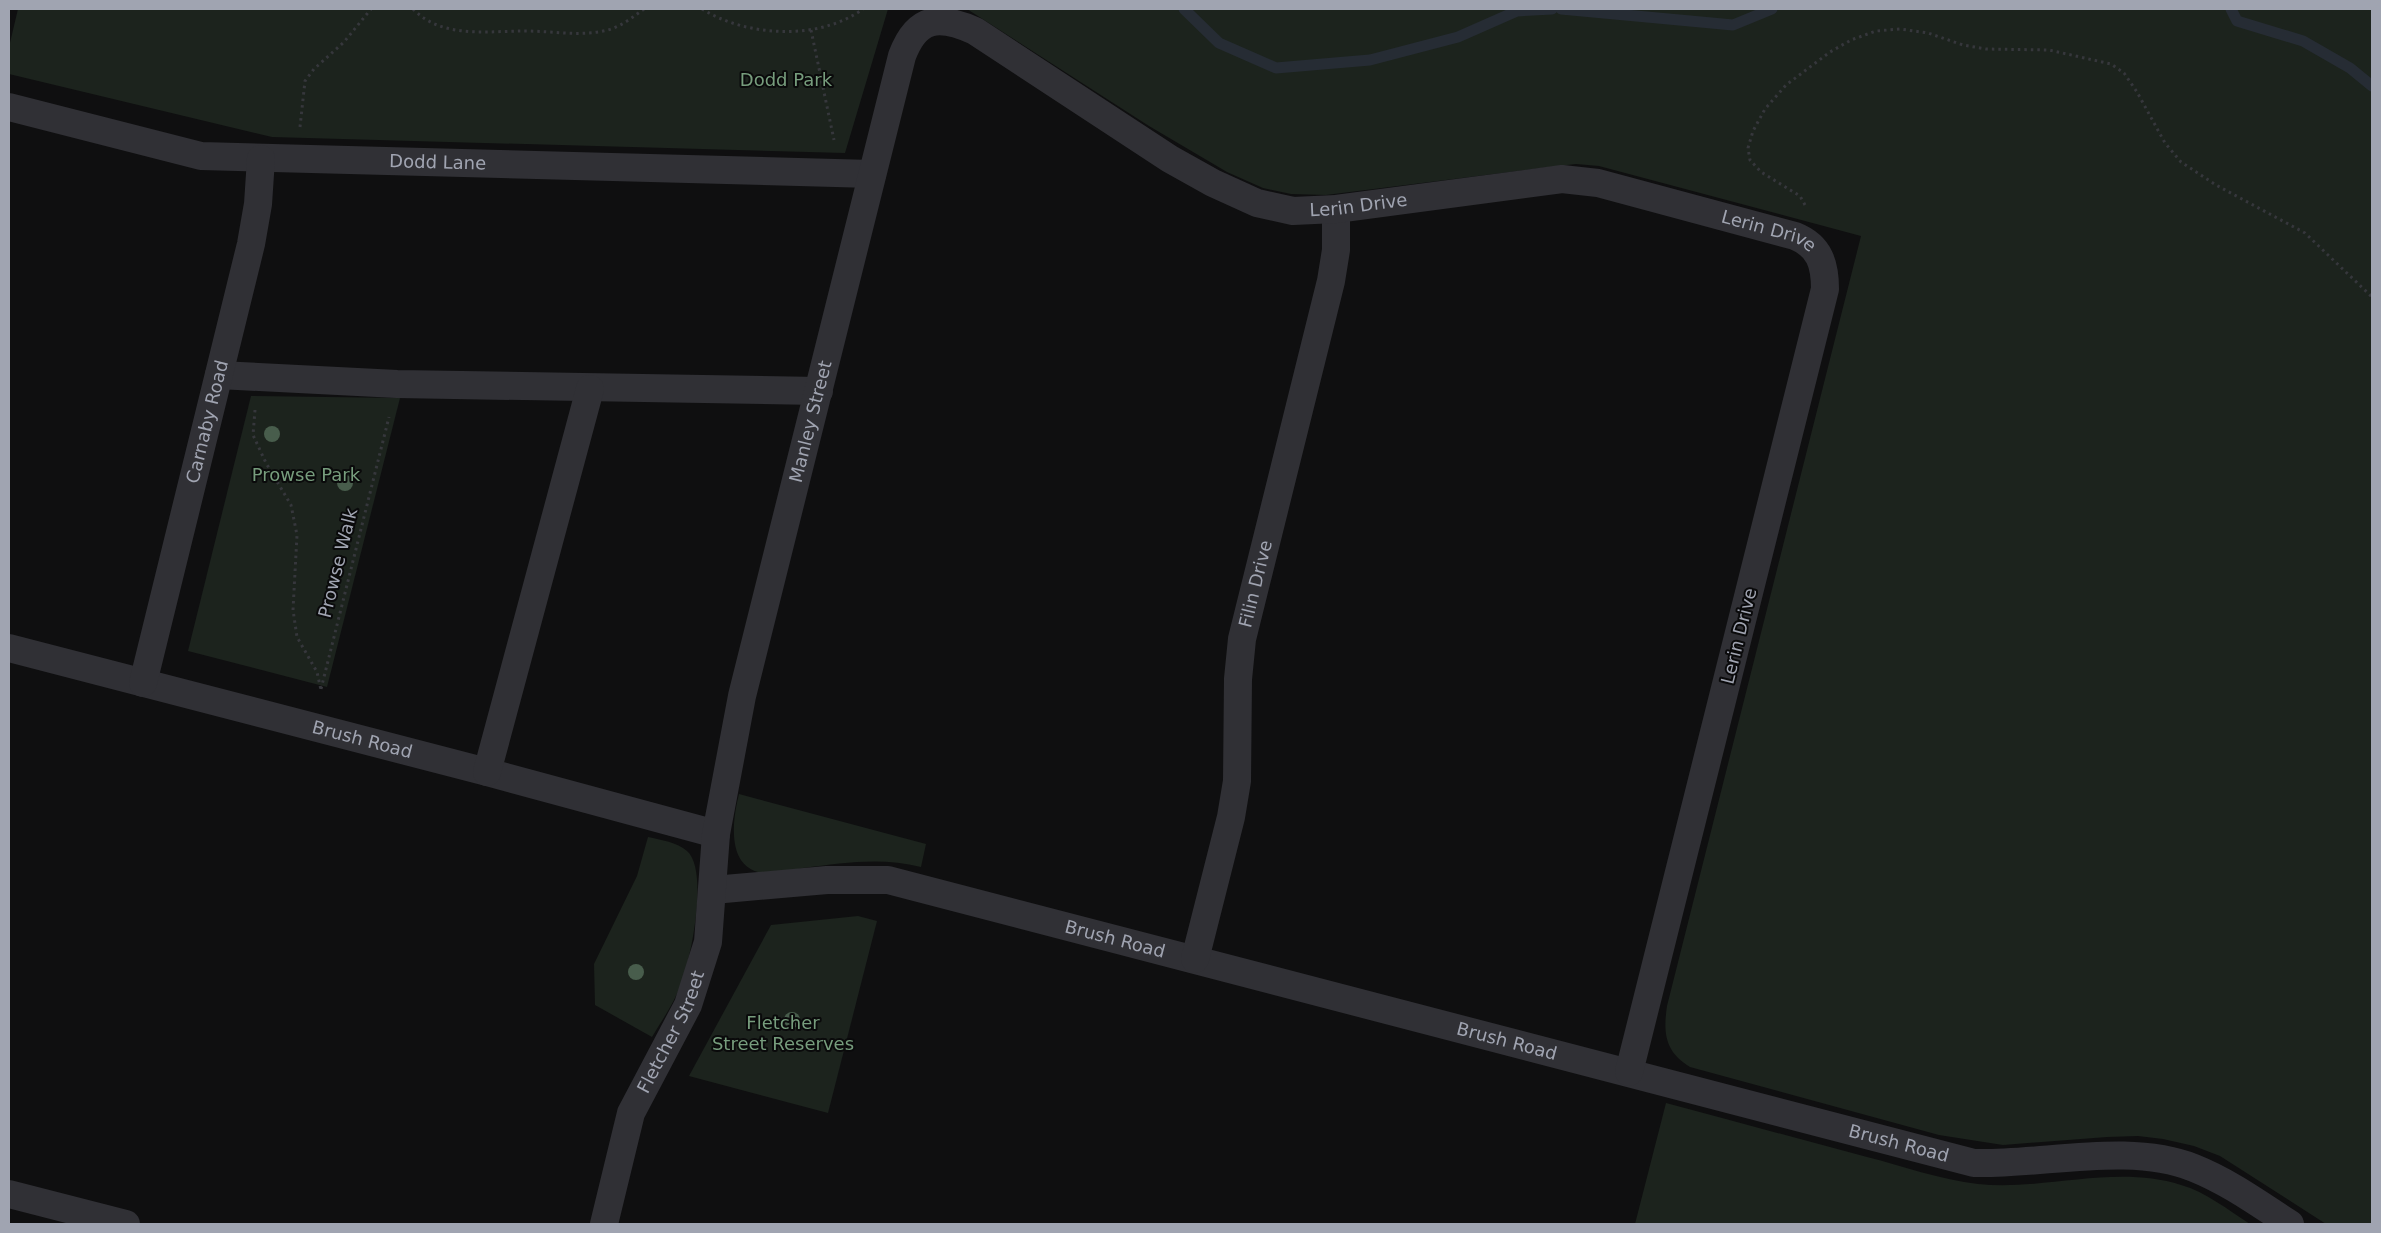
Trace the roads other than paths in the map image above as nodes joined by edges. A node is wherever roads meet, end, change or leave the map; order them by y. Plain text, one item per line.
1 (930, 22) joint
2 (9, 107) edge
3 (261, 159) junction
4 (872, 174) junction
5 (1336, 209) junction
6 (218, 375) junction
7 (590, 389) junction
8 (819, 391) junction
9 (9, 648) edge
10 (143, 683) junction
11 (487, 772) junction
12 (716, 834) junction
13 (713, 890) junction
14 (1195, 959) junction
15 (1629, 1072) junction
16 (9, 1194) edge
17 (126, 1224) edge
18 (604, 1224) edge
19 (2290, 1224) edge

1 - 4 street, Manley Street
1 - 5 street, Lerin Drive
2 - 3 street, Dodd Lane
3 - 4 street, Dodd Lane
3 - 6 street, Carnaby Road
4 - 8 street, Manley Street
5 - 14 street, Filin Drive
5 - 15 street, Lerin Drive
6 - 7 street
6 - 10 street, Carnaby Road
7 - 8 street
7 - 11 street
8 - 12 street, Manley Street
9 - 10 street, Brush Road
10 - 11 street, Brush Road
11 - 12 street, Brush Road
12 - 13 street, Fletcher Street
13 - 14 street, Brush Road
13 - 18 street, Fletcher Street
14 - 15 street, Brush Road
15 - 19 street, Brush Road
16 - 17 street

